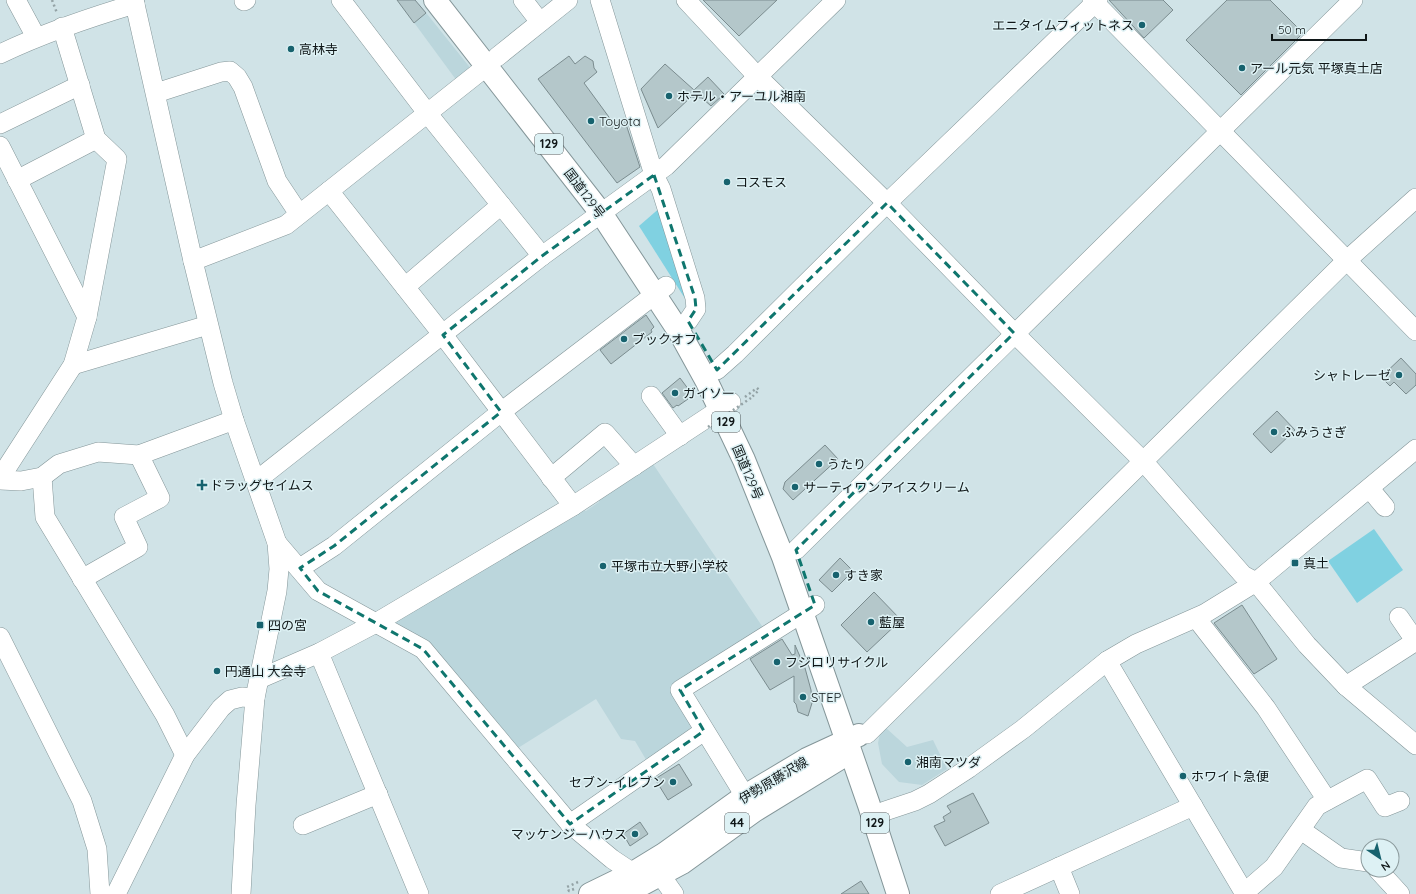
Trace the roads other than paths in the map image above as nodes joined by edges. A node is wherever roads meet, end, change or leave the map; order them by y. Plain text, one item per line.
1 (16, 0) edge
2 (341, 0) edge
3 (435, 0) edge
4 (452, 0) edge
5 (523, 0) edge
6 (568, 0) edge
7 (600, 0) edge
8 (686, 0) edge
9 (836, 0) edge
10 (1353, 0) edge
11 (1095, 1) edge
12 (134, 2) edge
13 (540, 22) junction
14 (62, 27) junction
15 (36, 37) junction
16 (0, 54) edge
17 (492, 62) junction
18 (758, 76) junction
19 (80, 85) junction
20 (156, 93) junction
21 (428, 114) junction
22 (0, 124) edge
23 (1220, 130) junction
24 (96, 139) junction
25 (0, 146) edge
26 (654, 174) junction
27 (17, 180) junction
28 (329, 191) junction
29 (1416, 198) edge
30 (887, 203) junction
31 (501, 206) junction
32 (606, 209) junction
33 (299, 214) junction
34 (542, 256) junction
35 (193, 261) junction
36 (1346, 261) junction
37 (405, 287) junction
38 (660, 290) junction
39 (87, 317) junction
40 (688, 322) junction
41 (208, 324) junction
42 (1416, 331) edge
43 (1014, 333) junction
44 (443, 334) junction
45 (73, 364) junction
46 (717, 370) junction
47 (650, 396) dead end
48 (737, 402) junction
49 (501, 412) junction
50 (234, 420) junction
51 (680, 436) junction
52 (1416, 449) edge
53 (140, 455) junction
54 (1143, 461) junction
55 (634, 466) junction
56 (42, 478) junction
57 (551, 478) junction
58 (0, 479) edge
59 (256, 481) junction
60 (1370, 489) junction
61 (572, 506) junction
62 (1385, 507) dead end
63 (277, 543) junction
64 (796, 550) junction
65 (300, 568) junction
66 (82, 579) junction
67 (1256, 582) junction
68 (809, 609) junction
69 (1399, 617) dead end
70 (1196, 618) junction
71 (374, 624) junction
72 (0, 637) edge
73 (1416, 642) edge
74 (319, 653) junction
75 (1107, 661) junction
76 (259, 679) junction
77 (1346, 686) junction
78 (255, 698) junction
79 (704, 731) junction
80 (857, 741) junction
81 (1416, 745) edge
82 (185, 755) junction
83 (378, 794) junction
84 (745, 796) junction
85 (1327, 800) junction
86 (1400, 801) dead end
87 (1193, 806) junction
88 (876, 812) junction
89 (570, 824) junction
90 (302, 825) dead end
91 (1301, 830) junction
92 (1360, 861) edge
93 (1059, 867) junction
94 (648, 870) junction
95 (1385, 878) edge
96 (583, 887) edge
97 (100, 894) edge
98 (116, 894) edge
99 (241, 894) edge
100 (419, 894) edge
101 (624, 894) edge
102 (674, 894) edge
103 (898, 894) edge
104 (913, 894) edge
105 (1000, 894) edge
106 (1070, 894) edge
107 (1244, 894) edge
108 (1400, 894) edge

1 - 15 street
2 - 21 street
3 - 17 main road, 国道129号 / 129
4 - 17 main road, 国道129号 / 129
5 - 13 street
6 - 13 street
7 - 26 street
8 - 18 street
9 - 18 street
10 - 23 street
11 - 23 street
11 - 30 street
12 - 14 street
12 - 20 street
13 - 17 street
14 - 15 street
14 - 19 street
15 - 16 street
17 - 21 street
17 - 32 main road, 国道129号 / 129
18 - 26 street
18 - 30 street
19 - 22 street
19 - 24 street
20 - 33 street
20 - 35 street
21 - 28 street
21 - 31 street
23 - 36 street
23 - 43 street
24 - 27 street
24 - 39 street
25 - 27 street
26 - 32 street
26 - 40 street
27 - 39 street
28 - 33 street
28 - 37 street
29 - 36 street
30 - 43 street
30 - 46 street
31 - 34 street
31 - 37 street
32 - 34 street
32 - 38 main road, 国道129号 / 129
33 - 35 street
34 - 44 street
35 - 41 street
36 - 42 street
36 - 54 street
37 - 44 street
38 - 40 main road, 国道129号 / 129
38 - 48 main road, 国道129号 / 129
38 - 49 street
39 - 45 street
40 - 46 main road, 国道129号 / 129
41 - 45 street
41 - 50 street
43 - 54 street
43 - 64 street
44 - 49 street
44 - 59 street
45 - 58 street
46 - 48 main road, 国道129号 / 129
47 - 51 street
48 - 51 street
48 - 64 main road, 国道129号 / 129
48 - 68 main road, 国道129号 / 129
49 - 57 street
49 - 65 street
50 - 53 street
50 - 59 street
51 - 55 street
52 - 60 street
53 - 56 street
53 - 66 street
54 - 67 street
54 - 80 street
55 - 57 street
55 - 61 street
56 - 58 street
56 - 66 street
57 - 61 street
59 - 63 street
60 - 62 street
60 - 67 street
61 - 71 street
63 - 65 street
63 - 76 street
64 - 68 main road, 国道129号 / 129
65 - 71 street
66 - 82 street
67 - 70 street
67 - 77 street
68 - 79 street
68 - 80 main road, 国道129号 / 129
69 - 73 street
70 - 75 street
70 - 85 street
71 - 74 street
71 - 89 street
72 - 97 street
73 - 77 street
74 - 76 street
74 - 83 street
75 - 87 street
75 - 88 street
76 - 78 street
77 - 81 street
78 - 82 street
78 - 99 street
79 - 84 street
79 - 89 street
80 - 84 main road, 伊勢原藤沢線 / 44
80 - 88 main road, 国道129号 / 129
80 - 94 main road, 伊勢原藤沢線 / 44
82 - 98 street
83 - 90 street
83 - 100 street
84 - 94 main road, 伊勢原藤沢線 / 44
85 - 86 street
85 - 91 street
87 - 93 street
87 - 107 street
88 - 103 main road, 国道129号 / 129
88 - 104 main road, 国道129号 / 129
89 - 94 street
91 - 92 street
91 - 107 street
93 - 105 street
93 - 106 street
94 - 96 main road, 伊勢原藤沢線 / 44
94 - 101 main road, 伊勢原藤沢線 / 44
94 - 102 street
95 - 108 street

